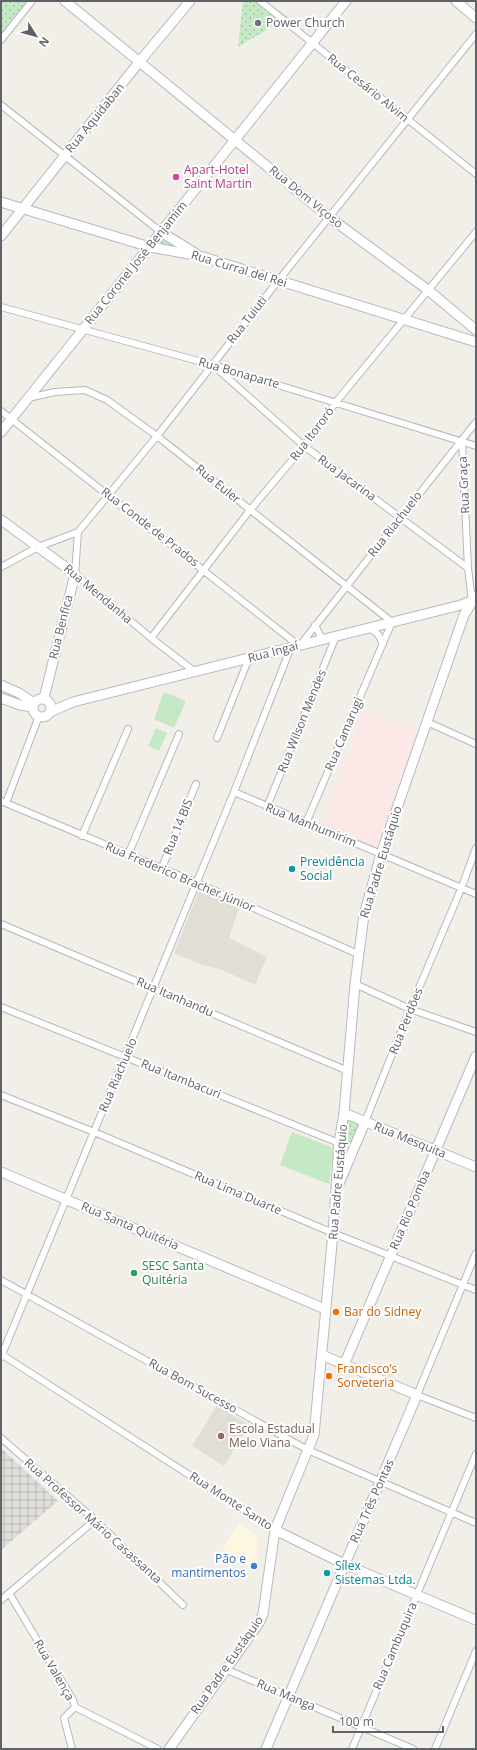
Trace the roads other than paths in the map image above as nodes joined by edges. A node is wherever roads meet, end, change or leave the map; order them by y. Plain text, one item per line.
1 (32, 1) edge
2 (65, 1) edge
3 (190, 1) edge
4 (260, 1) edge
5 (346, 1) edge
6 (456, 1) edge
7 (476, 18) edge
8 (476, 34) edge
9 (1, 40) edge
10 (312, 43) junction
11 (140, 61) junction
12 (1, 105) edge
13 (406, 119) junction
14 (236, 140) junction
15 (65, 155) junction
16 (476, 174) edge
17 (1, 202) edge
18 (23, 209) junction
19 (329, 217) junction
20 (161, 232) junction
21 (476, 232) edge
22 (1, 236) edge
23 (150, 247) junction
24 (200, 256) junction
25 (278, 281) junction
26 (428, 290) junction
27 (1, 307) edge
28 (404, 319) junction
29 (82, 330) junction
30 (476, 330) edge
31 (476, 342) edge
32 (213, 365) junction
33 (28, 398) junction
34 (336, 402) junction
35 (1, 411) edge
36 (11, 419) junction
37 (476, 422) edge
38 (1, 432) edge
39 (158, 436) junction
40 (462, 441) junction
41 (304, 446) junction
42 (476, 446) edge
43 (109, 496) junction
44 (250, 510) junction
45 (400, 517) junction
46 (1, 520) edge
47 (78, 532) junction
48 (38, 547) junction
49 (1, 566) edge
50 (468, 568) junction
51 (204, 569) junction
52 (75, 574) junction
53 (346, 586) junction
54 (474, 598) edge
55 (392, 622) junction
56 (315, 626) junction
57 (369, 628) junction
58 (336, 636) junction
59 (150, 638) junction
60 (322, 639) junction
61 (383, 644) junction
62 (296, 645) junction
63 (247, 662) junction
64 (194, 671) junction
65 (1, 685) edge
66 (1, 698) edge
67 (46, 700) junction
68 (73, 702) junction
69 (33, 705) junction
70 (50, 712) junction
71 (39, 716) junction
72 (427, 722) junction
73 (128, 729) dead end
74 (179, 734) dead end
75 (217, 738) dead end
76 (476, 744) edge
77 (196, 784) dead end
78 (234, 792) junction
79 (3, 802) edge
80 (267, 807) junction
81 (306, 823) junction
82 (82, 836) junction
83 (476, 848) edge
84 (381, 854) junction
85 (128, 855) junction
86 (161, 870) junction
87 (197, 883) junction
88 (461, 889) junction
89 (476, 894) edge
90 (1, 924) edge
91 (358, 954) junction
92 (355, 984) junction
93 (154, 988) junction
94 (1, 1007) edge
95 (410, 1009) junction
96 (476, 1032) edge
97 (126, 1056) junction
98 (476, 1056) edge
99 (348, 1071) junction
100 (1, 1095) edge
101 (344, 1113) junction
102 (365, 1122) junction
103 (94, 1132) junction
104 (339, 1143) junction
105 (435, 1150) junction
106 (476, 1167) edge
107 (1, 1172) edge
108 (335, 1192) junction
109 (67, 1199) junction
110 (333, 1233) junction
111 (476, 1253) edge
112 (391, 1257) junction
113 (1, 1280) edge
114 (461, 1285) junction
115 (476, 1290) edge
116 (28, 1294) junction
117 (324, 1309) junction
118 (1, 1355) edge
119 (322, 1355) junction
120 (344, 1365) junction
121 (417, 1394) junction
122 (476, 1418) edge
123 (1, 1438) edge
124 (308, 1450) junction
125 (476, 1454) edge
126 (380, 1483) junction
127 (452, 1512) junction
128 (95, 1520) junction
129 (476, 1523) edge
130 (275, 1530) junction
131 (344, 1564) junction
132 (9, 1594) junction
133 (417, 1595) junction
134 (1, 1600) edge
135 (183, 1605) dead end
136 (476, 1620) edge
137 (476, 1651) edge
138 (225, 1669) junction
139 (289, 1696) junction
140 (75, 1707) junction
141 (361, 1726) junction
142 (72, 1749) edge
143 (158, 1749) edge
144 (169, 1749) edge
145 (266, 1749) edge
146 (352, 1749) edge
147 (414, 1749) edge
148 (435, 1749) edge

1 - 9 street
2 - 11 street, Rua Dom Viçoso
3 - 11 street, Rua Aquidaban
4 - 10 street, Rua Cesário Alvim
5 - 10 street, Rua Coronel José Benjamim
6 - 7 street
8 - 13 street, Rua Tuiuti
10 - 13 street, Rua Cesário Alvim
10 - 14 street, Rua Coronel José Benjamim
11 - 14 street, Rua Dom Viçoso
11 - 15 street, Rua Aquidaban
12 - 15 street
13 - 16 street, Rua Cesário Alvim
13 - 19 street, Rua Tuiuti
14 - 19 street, Rua Dom Viçoso
14 - 20 street, Rua Coronel José Benjamim
15 - 18 street, Rua Aquidaban
15 - 20 street
17 - 18 street, Rua Curral del Rei
18 - 22 street, Rua Aquidaban
18 - 23 street, Rua Curral del Rei
19 - 25 street, Rua Tuiuti
19 - 26 street, Rua Dom Viçoso
20 - 23 street, Rua Coronel José Benjamim
20 - 24 street
21 - 26 street, Rua Itororó
23 - 24 street, Rua Curral del Rei
23 - 29 street, Rua Coronel José Benjamim
24 - 25 street, Rua Curral del Rei
25 - 28 street, Rua Curral del Rei
25 - 32 street, Rua Tuiuti
26 - 28 street, Rua Itororó
26 - 30 street, Rua Dom Viçoso
27 - 29 street, Rua Bonaparte
28 - 31 street, Rua Curral del Rei
28 - 34 street, Rua Itororó
29 - 32 street, Rua Bonaparte
29 - 33 street, Rua Coronel José Benjamim
32 - 34 street, Rua Bonaparte
32 - 39 street, Rua Tuiuti
32 - 41 street, Rua Jacarina
33 - 36 street, Rua Coronel José Benjamim
33 - 39 street, Rua Euler
34 - 40 street, Rua Bonaparte
34 - 41 street, Rua Itororó
35 - 36 street, Rua Conde de Prados
36 - 38 street, Rua Coronel José Benjamim
36 - 43 street, Rua Conde de Prados
37 - 40 street, Rua Riachuelo
39 - 43 street, Rua Tuiuti
39 - 44 street, Rua Euler
40 - 42 street, Rua Bonaparte
40 - 45 street, Rua Riachuelo
40 - 50 street, Rua Graça
41 - 44 street, Rua Itororó
41 - 45 street, Rua Jacarina
43 - 47 street, Rua Tuiuti
43 - 51 street, Rua Conde de Prados
44 - 51 street, Rua Itororó
44 - 53 street, Rua Euler
45 - 50 street, Rua Jacarina
45 - 53 street, Rua Riachuelo
46 - 48 street, Rua Mendanha
47 - 48 street
47 - 52 street, Rua Benfica
48 - 49 street
48 - 52 street, Rua Mendanha
50 - 54 street, Rua Graça
51 - 59 street, Rua Itororó
51 - 62 street, Rua Conde de Prados
52 - 59 street, Rua Mendanha
52 - 67 street, Rua Benfica
53 - 55 street, Rua Euler
53 - 56 street, Rua Riachuelo
54 - 55 street, Rua Ingaí
54 - 72 street, Rua Padre Eustáquio
55 - 57 street, Rua Ingaí
55 - 61 street, Rua Camarugi
56 - 60 street
56 - 62 street, Rua Riachuelo
57 - 58 street, Rua Ingaí
57 - 61 street
58 - 60 street, Rua Ingaí
58 - 80 street, Rua Wilson Mendes
59 - 64 street, Rua Mendanha
60 - 62 street, Rua Ingaí
61 - 81 street, Rua Camarugi
62 - 63 street, Rua Ingaí
62 - 78 street
63 - 64 street, Rua Ingaí
63 - 75 street
64 - 68 street, Rua Ingaí
65 - 69 street
66 - 69 street
67 - 68 street, Rua Ingaí
67 - 69 street
67 - 70 street
68 - 70 street, Rua Ingaí
69 - 71 street
70 - 71 street
71 - 79 street
72 - 76 street
72 - 84 street, Rua Padre Eustáquio
73 - 82 street
74 - 85 street
77 - 86 street, Rua 14 BIS
78 - 80 street, Rua Manhumirim
78 - 87 street, Rua Riachuelo
79 - 82 street, Rua Frederico Bracher Júnior
80 - 81 street, Rua Manhumirim
81 - 84 street, Rua Manhumirim
82 - 85 street, Rua Frederico Bracher Júnior
83 - 88 street, Rua Perdões
84 - 88 street, Rua Manhumirim
84 - 91 street, Rua Padre Eustáquio
85 - 86 street, Rua Frederico Bracher Júnior
86 - 87 street, Rua Frederico Bracher Júnior
87 - 91 street, Rua Frederico Bracher Júnior
87 - 93 street, Rua Riachuelo
88 - 89 street, Rua Manhumirim
88 - 95 street, Rua Perdões
90 - 93 street, Rua Itanhandu
91 - 92 street, Rua Padre Eustáquio
92 - 95 street
92 - 99 street, Rua Padre Eustáquio
93 - 97 street, Rua Riachuelo
93 - 99 street, Rua Itanhandu
94 - 97 street, Rua Itambacuri
95 - 96 street
95 - 102 street, Rua Perdões
97 - 103 street, Rua Riachuelo
97 - 104 street, Rua Itambacuri
98 - 105 street, Rua Rio Pomba
99 - 101 street, Rua Padre Eustáquio
100 - 103 street, Rua Lima Duarte
101 - 102 street, Rua Mesquita
101 - 104 street, Rua Padre Eustáquio
102 - 105 street, Rua Mesquita
102 - 108 street, Rua Perdões
103 - 109 street, Rua Riachuelo
103 - 110 street, Rua Lima Duarte
104 - 108 street, Rua Padre Eustáquio
105 - 106 street, Rua Mesquita
105 - 112 street, Rua Rio Pomba
107 - 109 street, Rua Santa Quitéria
108 - 110 street, Rua Padre Eustáquio
109 - 116 street, Rua Riachuelo
109 - 117 street, Rua Santa Quitéria
110 - 112 street, Rua Lima Duarte
110 - 117 street, Rua Padre Eustáquio
111 - 114 street, Rua Três Pontas
112 - 114 street, Rua Lima Duarte
112 - 120 street, Rua Rio Pomba
113 - 116 street, Rua Bom Sucesso
114 - 115 street, Rua Lima Duarte
114 - 121 street, Rua Três Pontas
116 - 118 street, Rua Riachuelo
116 - 124 street, Rua Bom Sucesso
117 - 119 street, Rua Padre Eustáquio
118 - 130 street, Rua Monte Santo
119 - 120 street
119 - 124 street, Rua Padre Eustáquio
120 - 121 street
121 - 122 street
121 - 126 street, Rua Três Pontas
123 - 128 street, Rua Professor Mário Casassanta
124 - 126 street, Rua Bom Sucesso
124 - 130 street, Rua Padre Eustáquio
125 - 127 street, Rua Cambuquira
126 - 127 street, Rua Bom Sucesso
126 - 131 street, Rua Três Pontas
127 - 129 street, Rua Bom Sucesso
127 - 133 street, Rua Cambuquira
128 - 132 street
128 - 135 street, Rua Professor Mário Casassanta
130 - 131 street, Rua Monte Santo
130 - 138 street, Rua Padre Eustáquio
131 - 133 street, Rua Monte Santo
131 - 139 street, Rua Três Pontas
132 - 134 street
132 - 140 street, Rua Valença
133 - 136 street, Rua Monte Santo
133 - 141 street, Rua Cambuquira
137 - 148 street
138 - 139 street, Rua Manga
138 - 144 street, Rua Padre Eustáquio
139 - 141 street, Rua Manga
139 - 145 street, Rua Três Pontas
140 - 142 street
140 - 143 street, Rua Valença
141 - 146 street, Rua Cambuquira
141 - 147 street, Rua Manga

